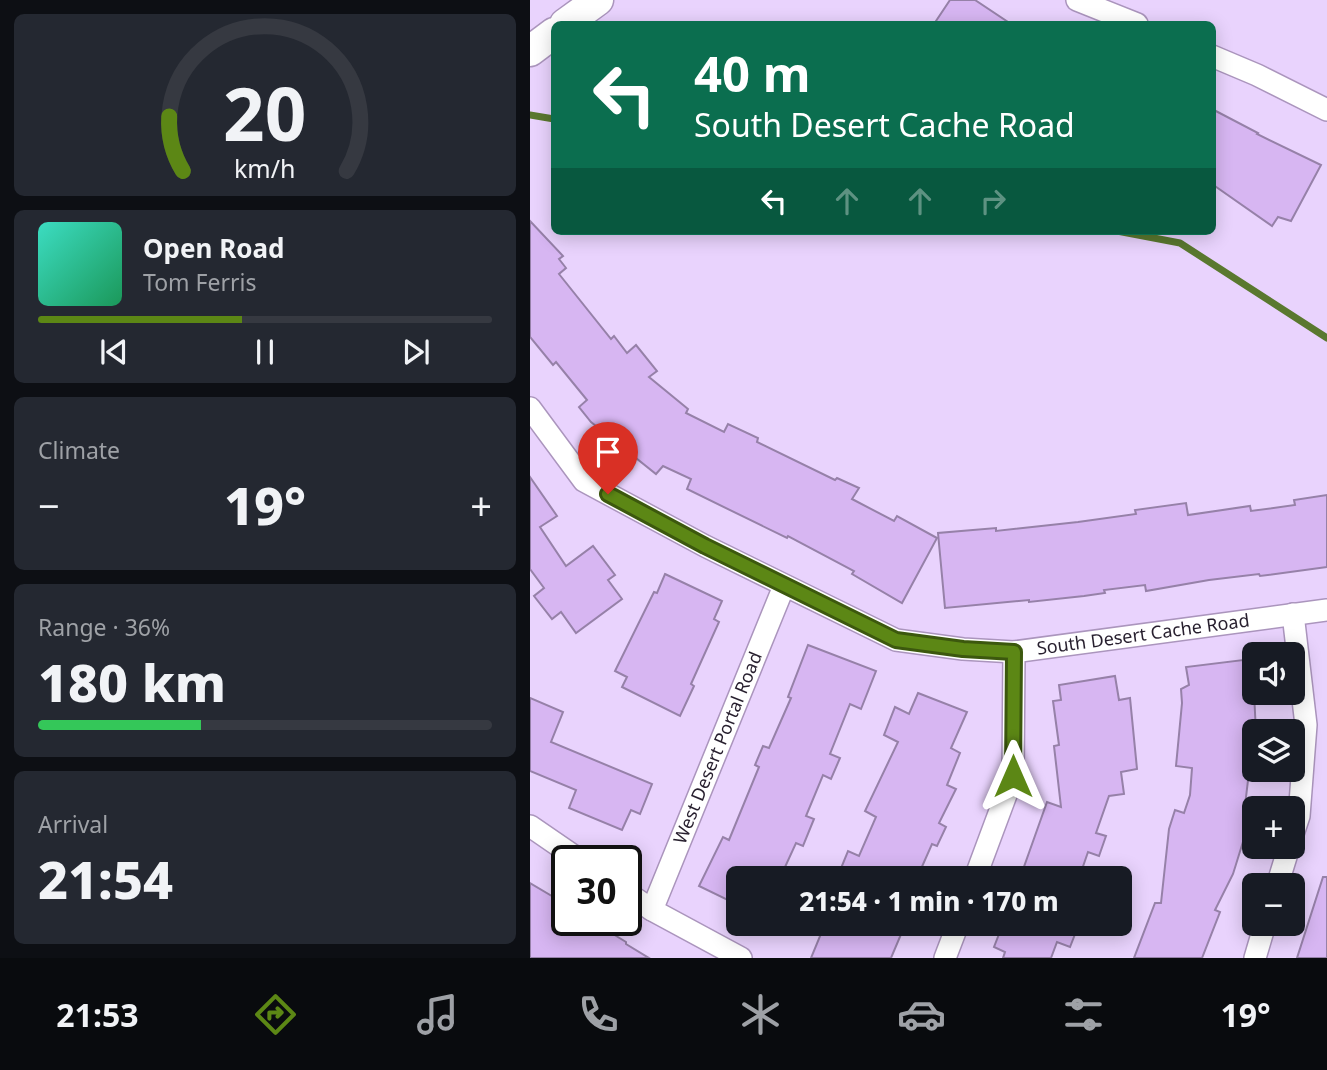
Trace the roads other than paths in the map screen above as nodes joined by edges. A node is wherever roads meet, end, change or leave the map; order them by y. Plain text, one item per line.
1 (598, 0) edge
2 (1077, 0) edge
3 (1128, 14) edge
4 (570, 21) edge
5 (551, 35) edge
6 (530, 51) edge
7 (1216, 58) edge
8 (1327, 110) edge
9 (531, 410) edge
10 (784, 586) junction
11 (1327, 610) edge
12 (1293, 614) junction
13 (1014, 652) junction
14 (1301, 796) edge
15 (530, 826) edge
16 (558, 845) edge
17 (979, 866) edge
18 (642, 903) edge
19 (652, 910) junction
20 (953, 936) edge
21 (1261, 936) edge
22 (741, 958) edge
23 (945, 958) edge
24 (1255, 958) edge

1 - 4 main road
2 - 3 street
5 - 6 main road
7 - 8 street
9 - 10 street, South Desert Cache Road
10 - 13 street, South Desert Cache Road
10 - 19 street, West Desert Portal Road
11 - 12 street, South Desert Cache Road
12 - 13 street, South Desert Cache Road
12 - 14 street
13 - 17 street
15 - 16 street
18 - 19 street
19 - 22 street
20 - 23 street
21 - 24 street

